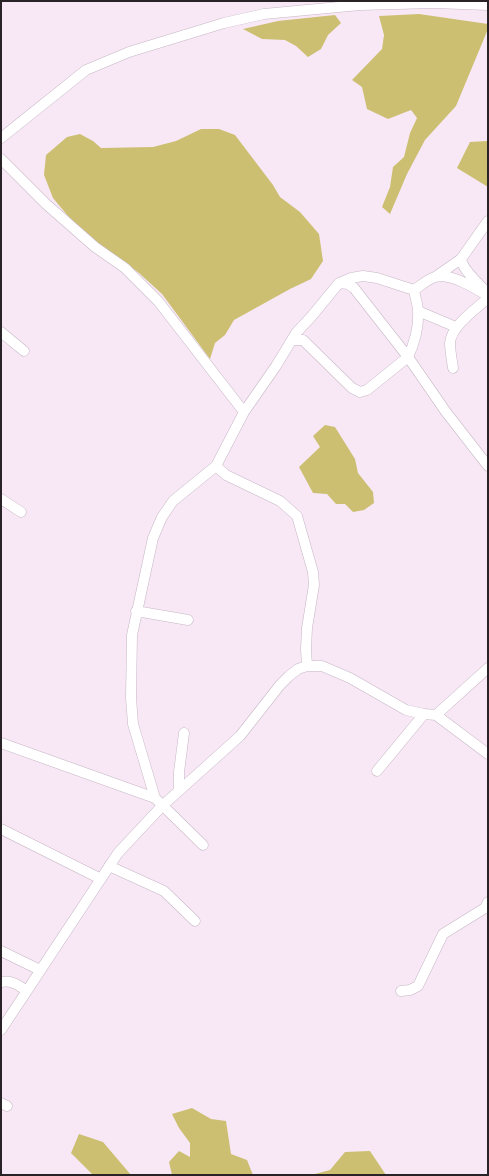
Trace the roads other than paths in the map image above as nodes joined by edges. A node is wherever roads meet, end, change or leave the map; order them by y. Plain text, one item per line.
1 (488, 5) edge
2 (1, 138) edge
3 (1, 159) edge
4 (488, 221) edge
5 (461, 259) junction
6 (435, 277) junction
7 (339, 283) junction
8 (414, 290) junction
9 (488, 296) edge
10 (418, 311) junction
11 (456, 327) junction
12 (1, 332) edge
13 (292, 340) junction
14 (24, 352) dead end
15 (408, 357) junction
16 (453, 368) dead end
17 (244, 412) junction
18 (216, 466) junction
19 (488, 466) edge
20 (1, 498) edge
21 (21, 512) dead end
22 (136, 611) junction
23 (188, 620) dead end
24 (307, 666) junction
25 (488, 668) edge
26 (424, 714) junction
27 (436, 715) junction
28 (184, 733) dead end
29 (1, 744) edge
30 (488, 754) edge
31 (377, 771) dead end
32 (179, 790) junction
33 (155, 798) junction
34 (162, 806) junction
35 (1, 829) edge
36 (203, 845) dead end
37 (109, 866) junction
38 (101, 879) junction
39 (488, 902) edge
40 (195, 921) dead end
41 (1, 951) edge
42 (40, 970) junction
43 (1, 982) edge
44 (27, 991) junction
45 (401, 991) dead end
46 (1, 1030) edge

1 - 2 street
3 - 17 street
4 - 5 street
5 - 6 street
5 - 9 street
6 - 8 street
6 - 9 street
7 - 8 street
7 - 13 street
7 - 15 street
8 - 10 street
9 - 11 street
10 - 11 street
10 - 15 street
11 - 16 street
12 - 14 street
13 - 15 street
13 - 17 street
15 - 19 street
17 - 18 street
18 - 22 street
18 - 24 street
20 - 21 street
22 - 23 street
22 - 33 street
24 - 26 street
24 - 32 street
25 - 27 street
26 - 27 street
26 - 31 street
27 - 30 street
28 - 32 street
29 - 33 street
32 - 34 street
33 - 34 street
34 - 36 street
34 - 37 street
35 - 38 street
37 - 38 street
37 - 40 street
38 - 42 street
39 - 45 street
41 - 42 street
42 - 44 street
43 - 44 street
44 - 46 street

